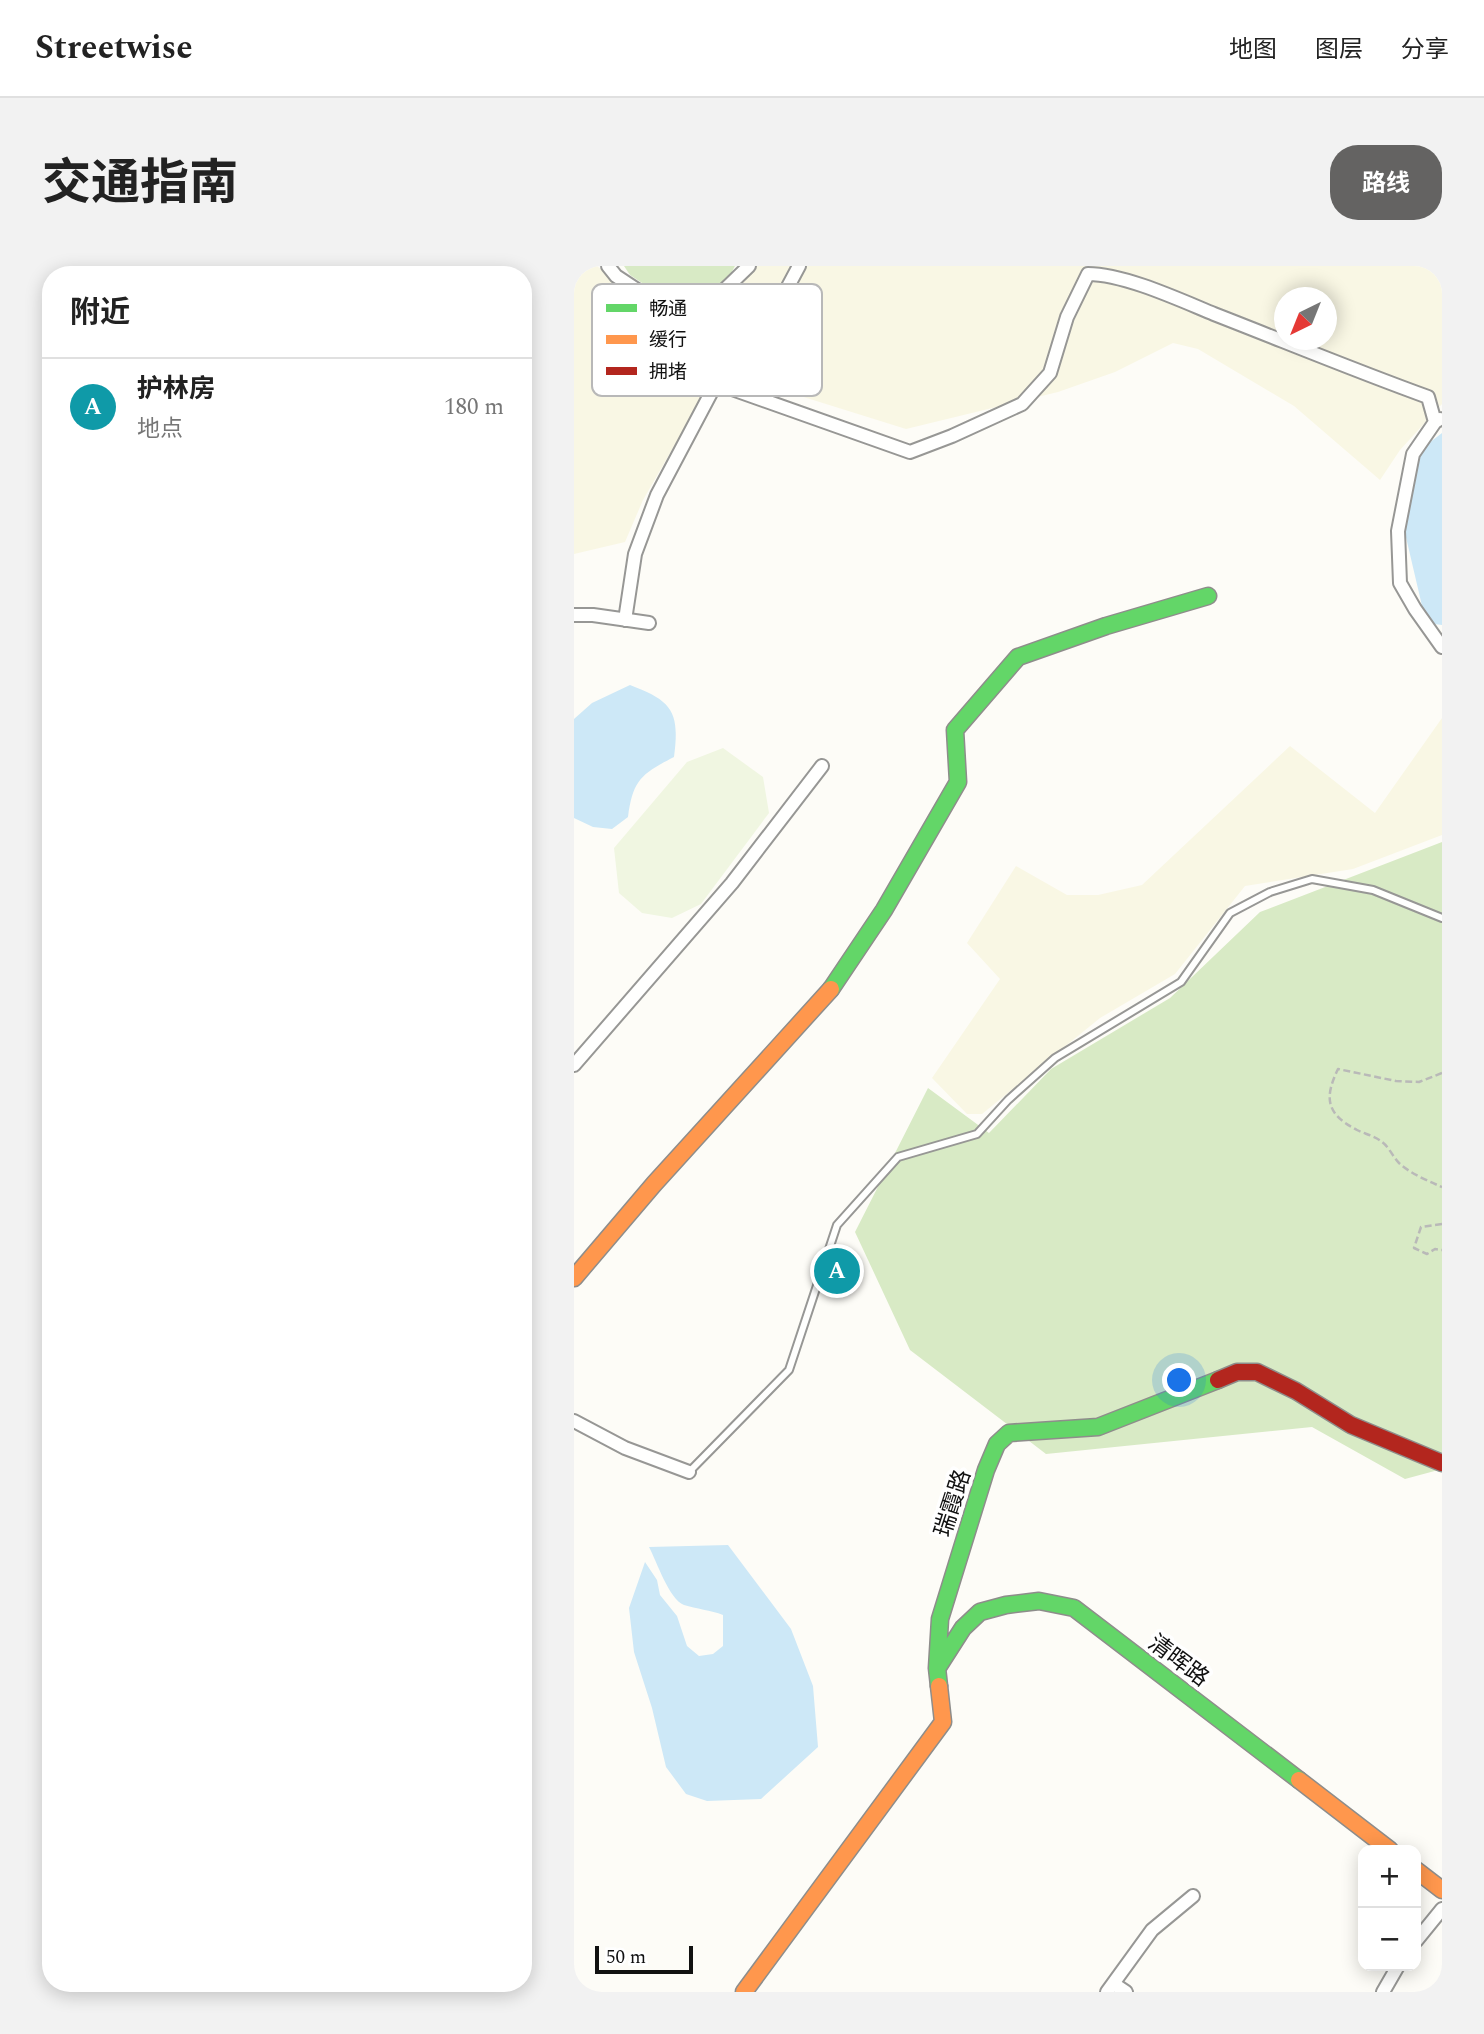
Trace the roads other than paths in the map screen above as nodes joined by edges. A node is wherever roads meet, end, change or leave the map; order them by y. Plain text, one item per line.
1 (608, 266) edge
2 (749, 266) edge
3 (799, 266) edge
4 (628, 284) edge
5 (730, 284) edge
6 (789, 284) edge
7 (709, 396) edge
8 (752, 396) edge
9 (1439, 420) edge
10 (1208, 596) dead end
11 (574, 615) edge
12 (625, 620) junction
13 (649, 623) dead end
14 (1442, 647) edge
15 (822, 765) dead end
16 (1442, 918) edge
17 (574, 1065) edge
18 (574, 1278) edge
19 (574, 1421) edge
20 (1442, 1463) edge
21 (689, 1472) joint
22 (937, 1668) junction
23 (1383, 1845) edge
24 (1421, 1874) edge
25 (1442, 1890) edge
26 (1193, 1896) dead end
27 (1442, 1909) edge
28 (1421, 1935) edge
29 (1395, 1971) edge
30 (1111, 1988) edge
31 (744, 1992) edge
32 (1126, 1992) edge
33 (1383, 1992) edge

1 - 4 street
2 - 5 street
3 - 6 street
7 - 12 street
8 - 9 street
9 - 14 street
10 - 18 street
11 - 12 street
12 - 13 street
15 - 17 street
16 - 21 lane
19 - 21 street
20 - 22 street, 瑞霞路
22 - 23 street, 清晖路
22 - 31 street, 瑞霞路
24 - 25 street
26 - 30 street
27 - 28 street
29 - 33 street
30 - 32 street

